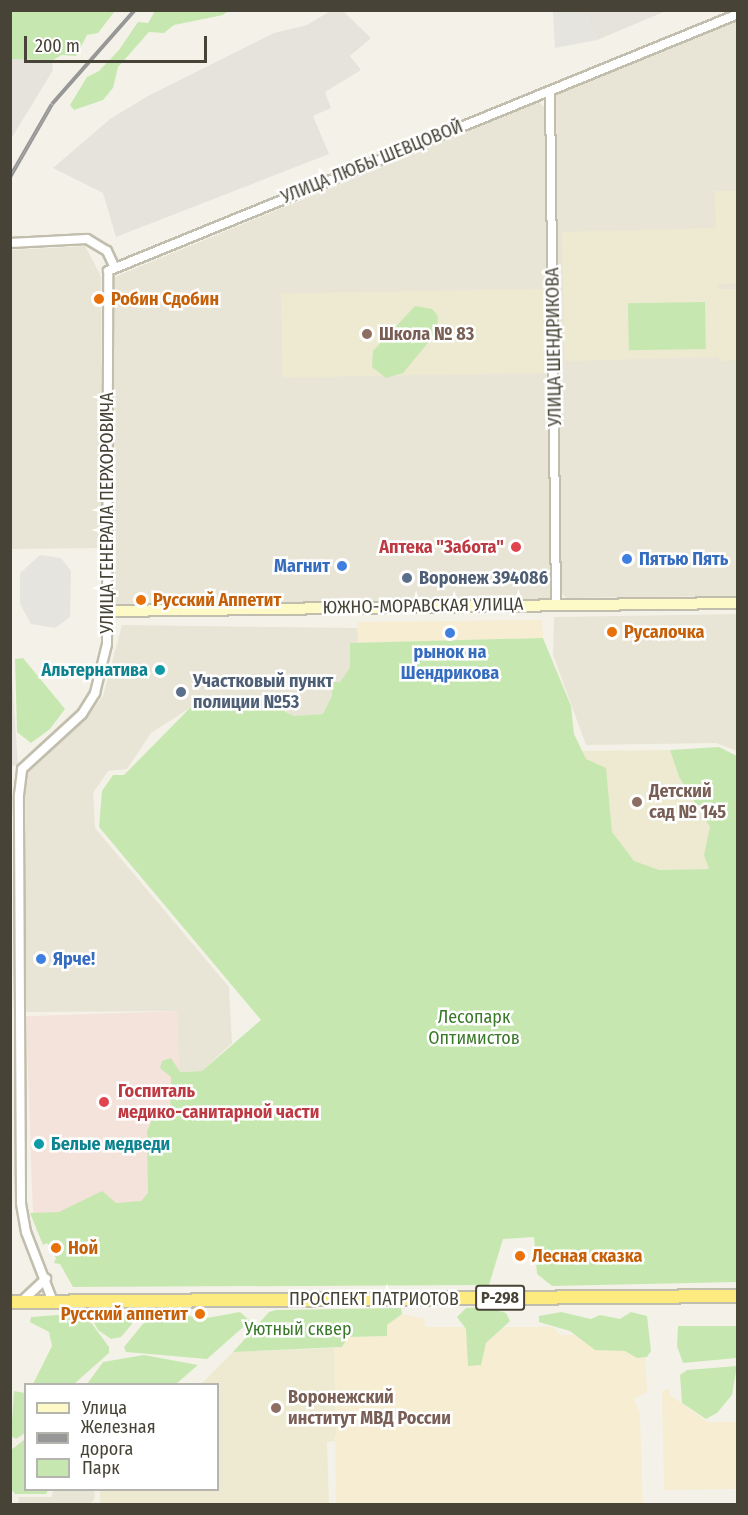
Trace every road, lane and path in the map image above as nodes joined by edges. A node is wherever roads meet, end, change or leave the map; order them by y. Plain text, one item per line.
1 (738, 14) edge
2 (550, 91) junction
3 (10, 243) edge
4 (114, 266) junction
5 (738, 603) edge
6 (556, 604) junction
7 (109, 611) junction
8 (45, 1279) junction
9 (738, 1296) edge
10 (16, 1302) edge
11 (53, 1302) junction

1 - 2 street, УЛИЦА ЛЮБЫ ШЕВЦОВОЙ
2 - 4 street, УЛИЦА ЛЮБЫ ШЕВЦОВОЙ
2 - 6 street, УЛИЦА ШЕНДРИКОВА
3 - 4 street
4 - 7 street, УЛИЦА ГЕНЕРАЛА ПЕРХОРОВИЧА
5 - 6 main road, ЮЖНО-МОРАВСКАЯ УЛИЦА
6 - 7 main road, ЮЖНО-МОРАВСКАЯ УЛИЦА
7 - 8 street, УЛИЦА ГЕНЕРАЛА ПЕРХОРОВИЧА
8 - 10 street
8 - 11 street, УЛИЦА ГЕНЕРАЛА ПЕРХОРОВИЧА
9 - 11 highway, ПРОСПЕКТ ПАТРИОТОВ / Р-298
10 - 11 highway, ПРОСПЕКТ ПАТРИОТОВ / Р-298

